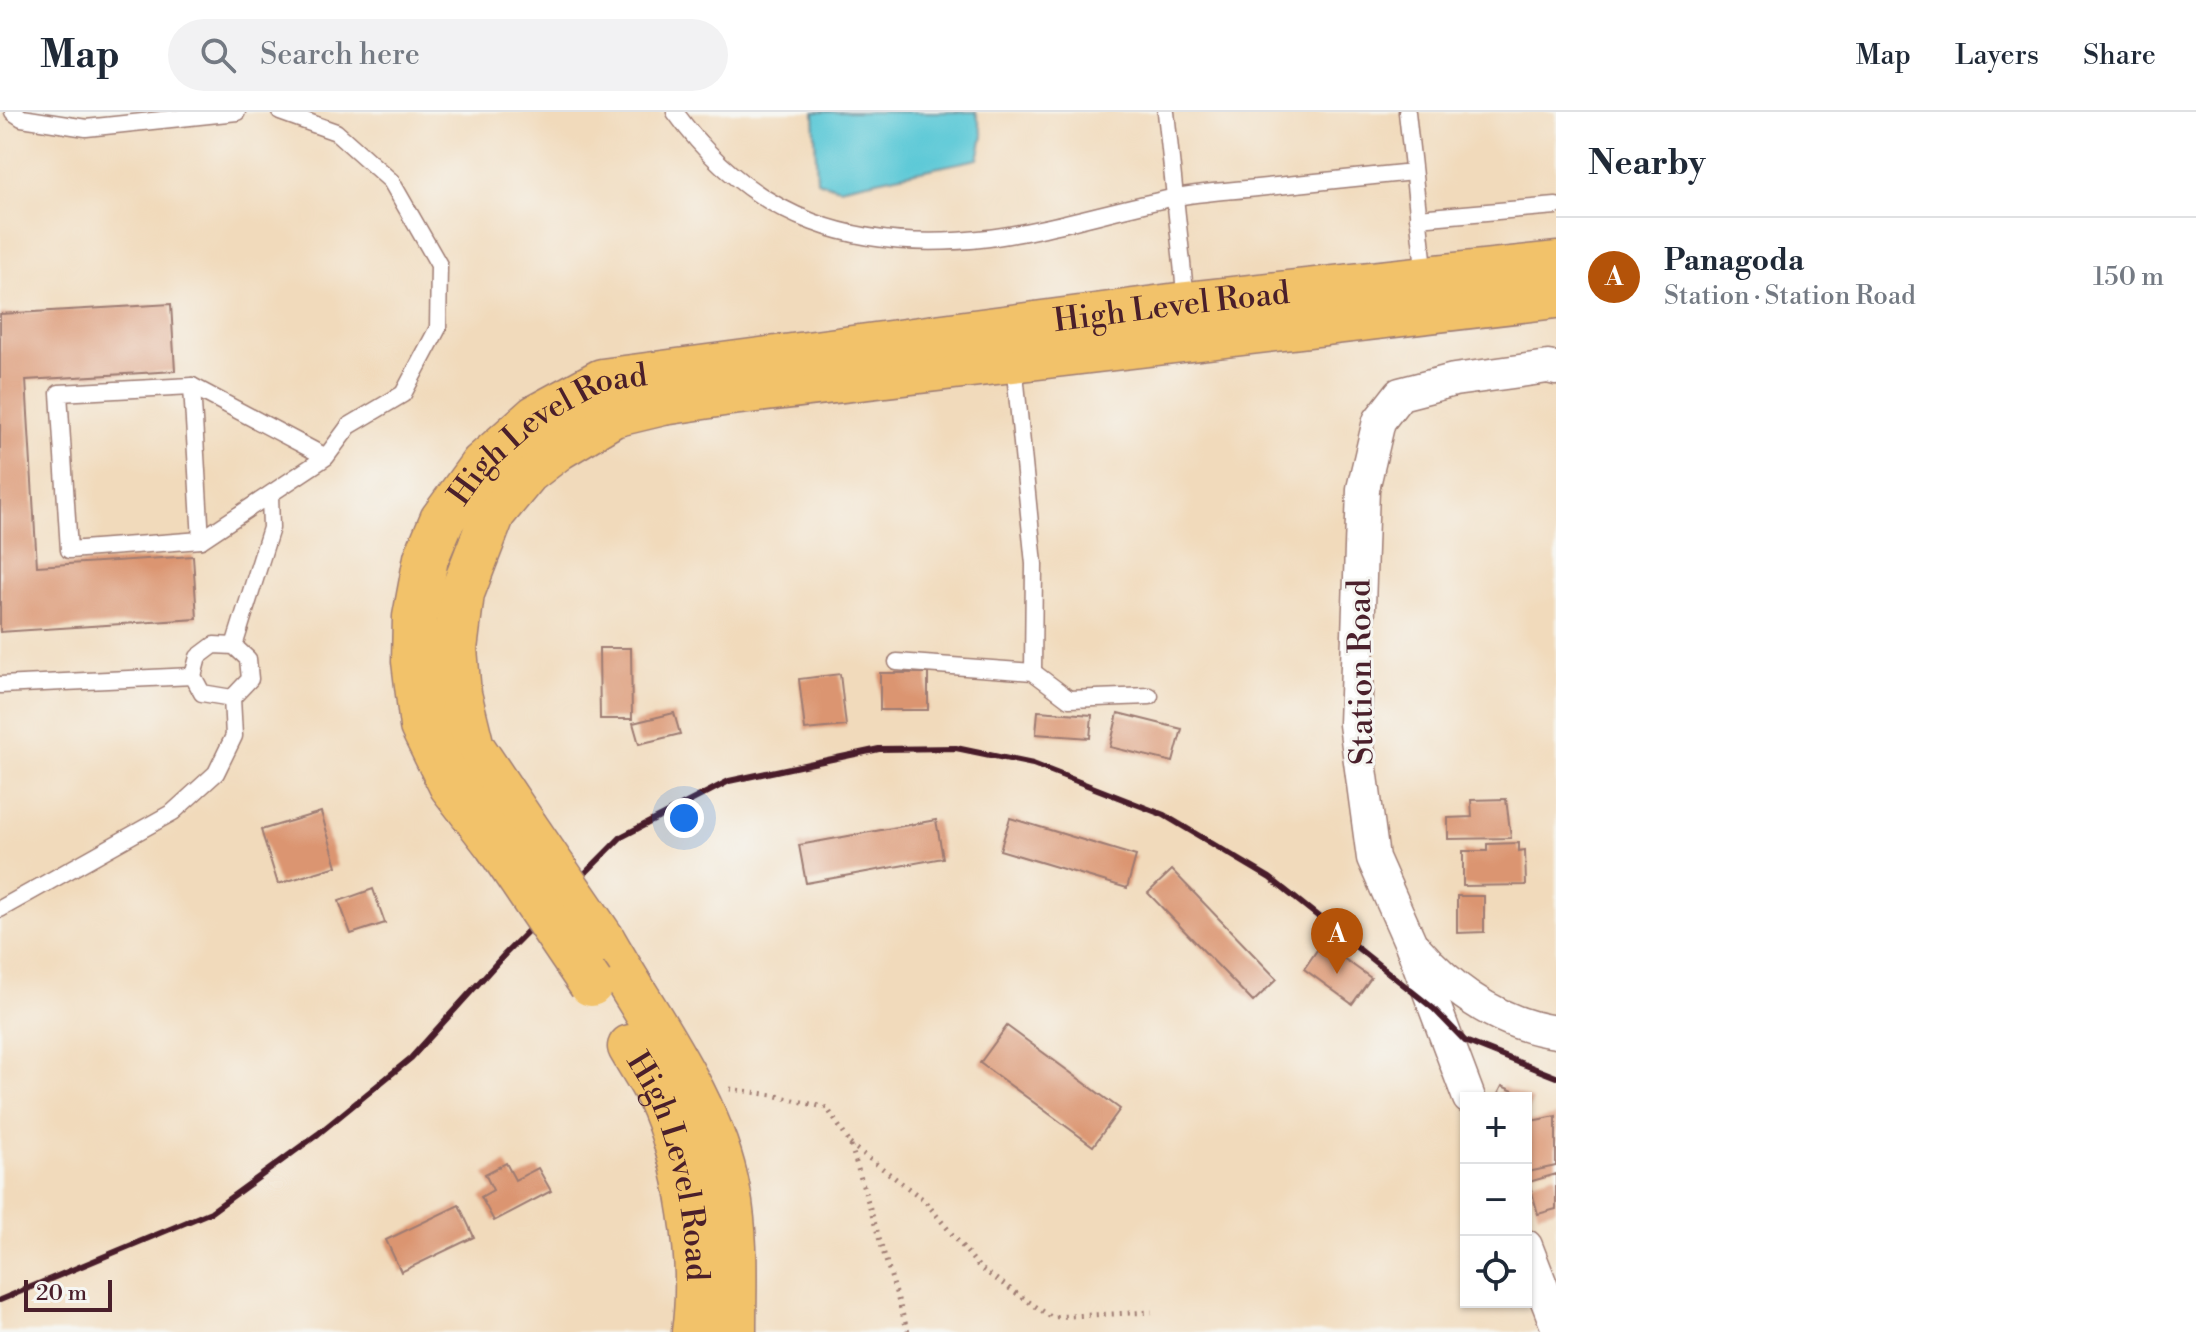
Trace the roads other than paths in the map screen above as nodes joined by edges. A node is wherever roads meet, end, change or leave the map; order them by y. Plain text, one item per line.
1 (13, 112) edge
2 (237, 112) edge
3 (280, 112) edge
4 (675, 112) edge
5 (1166, 112) edge
6 (1407, 112) edge
7 (1413, 172) junction
8 (1176, 197) junction
9 (1556, 206) edge
10 (1418, 218) junction
11 (1556, 264) edge
12 (1427, 295) junction
13 (1556, 296) edge
14 (1188, 321) junction
15 (1013, 362) junction
16 (1556, 369) edge
17 (192, 386) junction
18 (326, 457) junction
19 (270, 495) junction
20 (201, 540) junction
21 (234, 646) junction
22 (897, 662) dead end
23 (1033, 672) junction
24 (193, 676) junction
25 (0, 685) edge
26 (1150, 696) dead end
27 (232, 698) junction
28 (511, 836) junction
29 (0, 909) edge
30 (1411, 944) junction
31 (1556, 1032) edge
32 (1467, 1092) edge
33 (1532, 1262) edge
34 (1556, 1324) edge
35 (694, 1332) edge
36 (734, 1332) edge

1 - 2 lane
3 - 18 lane
4 - 8 lane
5 - 8 lane
6 - 7 lane
7 - 8 lane
7 - 10 lane
8 - 14 lane
9 - 10 lane
10 - 12 lane
11 - 12 highway, High Level Road
12 - 13 highway, High Level Road
12 - 14 highway, High Level Road
14 - 15 highway, High Level Road
14 - 28 highway, High Level Road
15 - 23 lane
15 - 28 highway, High Level Road
16 - 30 street, Station Road
17 - 18 lane
17 - 20 lane
17 - 20 lane
18 - 19 lane
19 - 20 lane
19 - 21 lane
21 - 24 lane
21 - 27 lane
22 - 23 lane
23 - 26 lane
24 - 25 lane
24 - 27 lane
27 - 29 lane
28 - 35 highway, High Level Road, bridge
28 - 36 highway, High Level Road, bridge
30 - 31 street
30 - 32 street, Station Road
33 - 34 street

